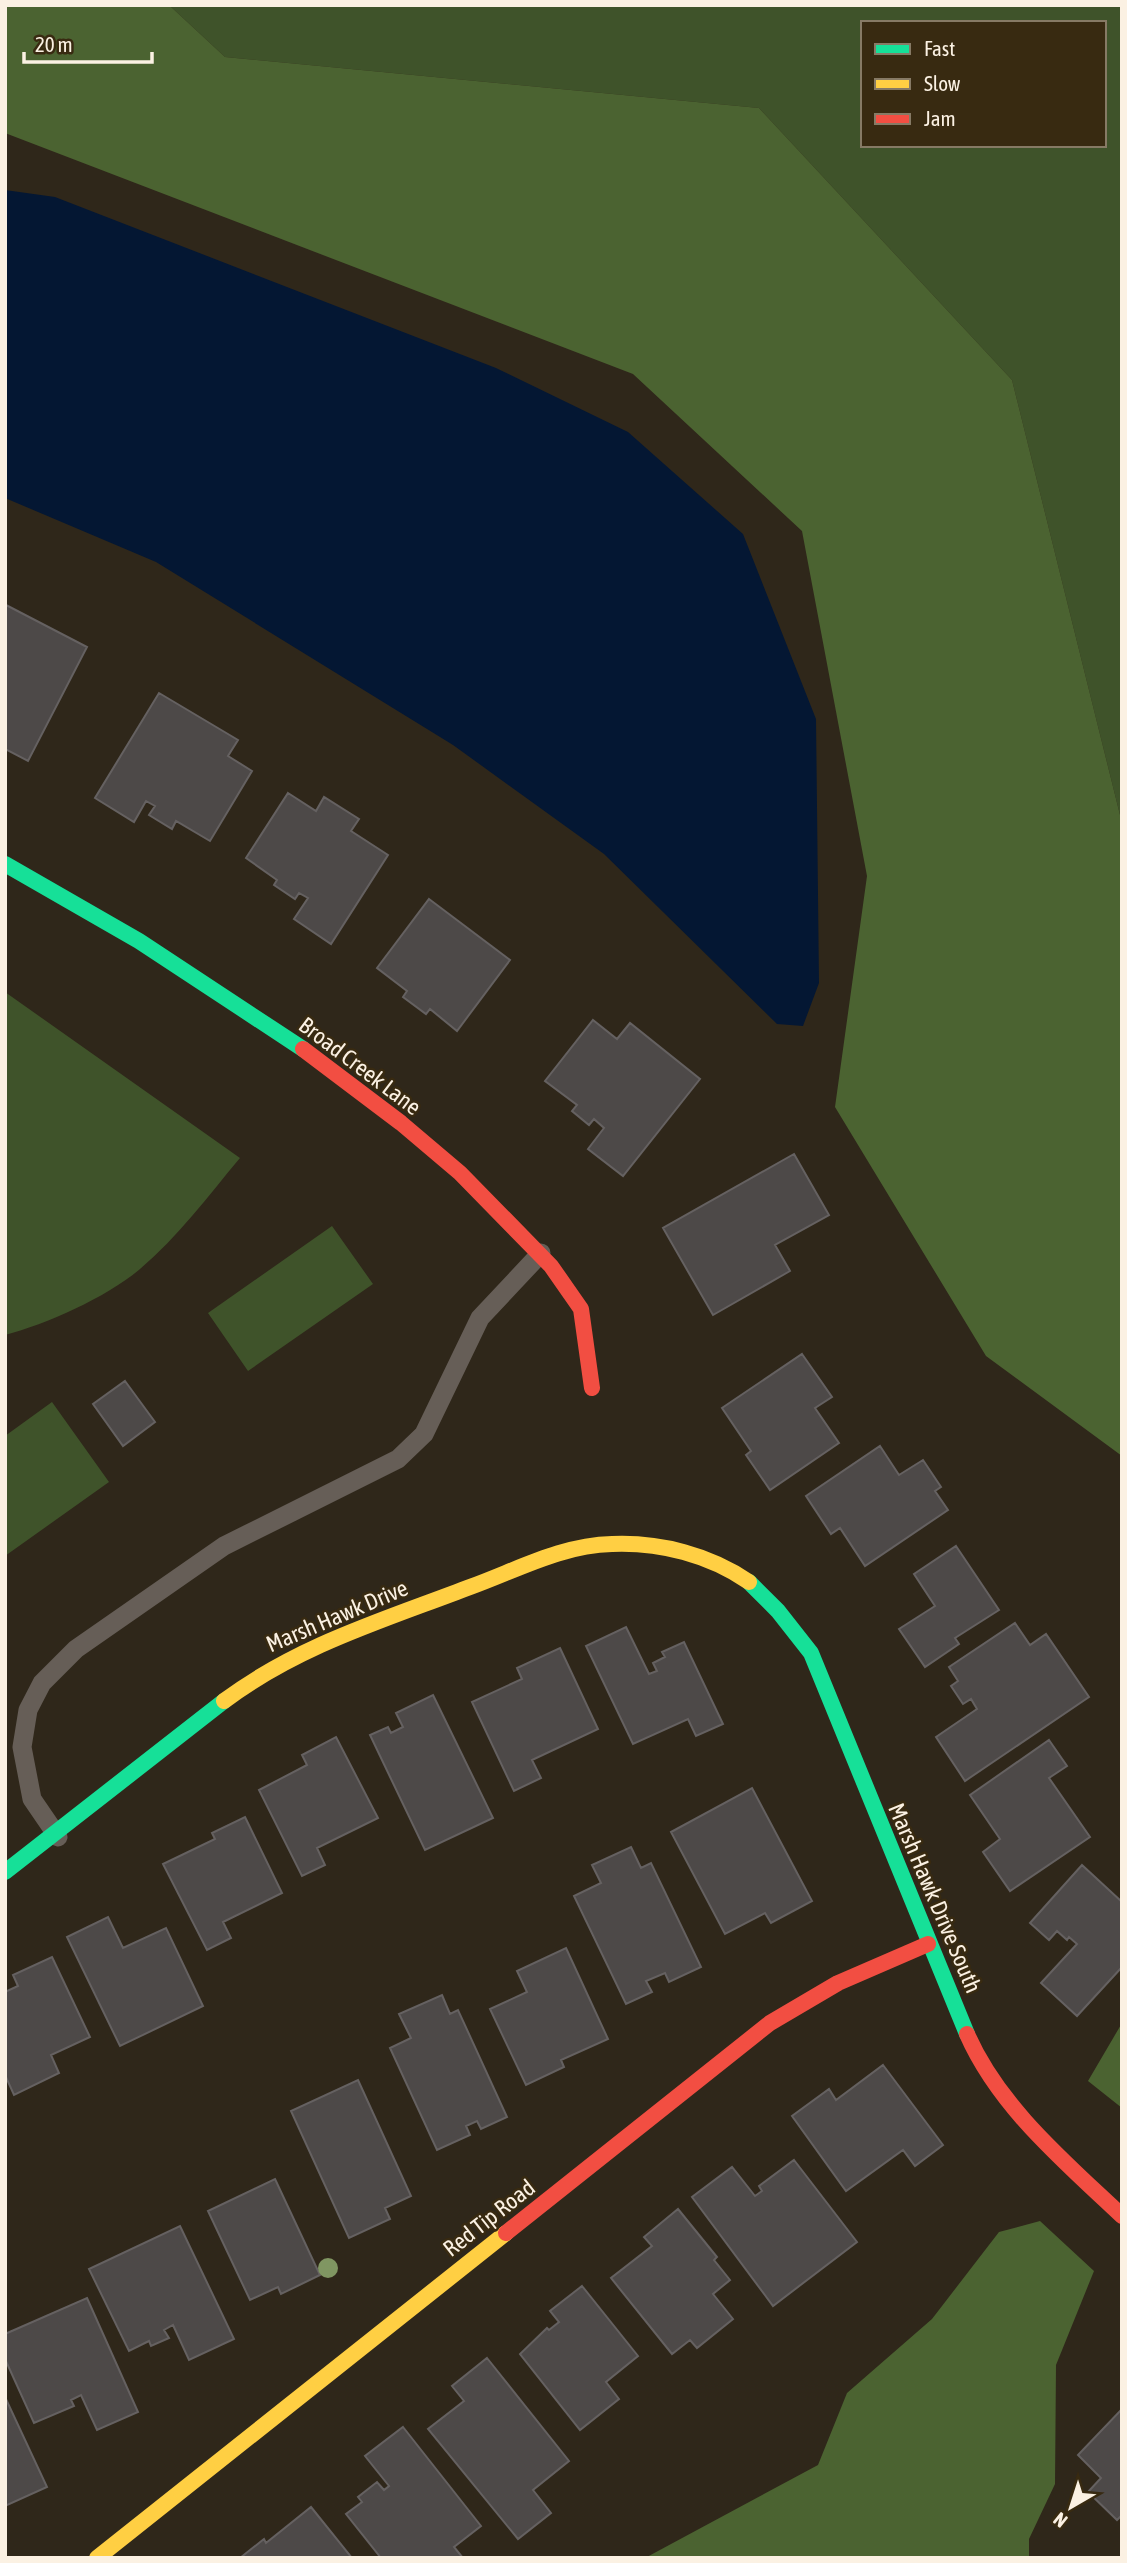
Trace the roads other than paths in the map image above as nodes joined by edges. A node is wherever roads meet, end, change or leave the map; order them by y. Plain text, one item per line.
1 (5, 864) edge
2 (541, 1253) junction
3 (592, 1388) dead end
4 (740, 1576) joint
5 (58, 1837) junction
6 (5, 1872) edge
7 (928, 1944) junction
8 (1122, 2216) edge
9 (97, 2558) edge

1 - 2 street, Broad Creek Lane
2 - 3 street, Broad Creek Lane
2 - 5 lane
4 - 5 street, Marsh Hawk Drive
4 - 7 street, Marsh Hawk Drive South
5 - 6 street, Marsh Hawk Drive
7 - 8 street, Marsh Hawk Drive South
7 - 9 street, Red Tip Road

